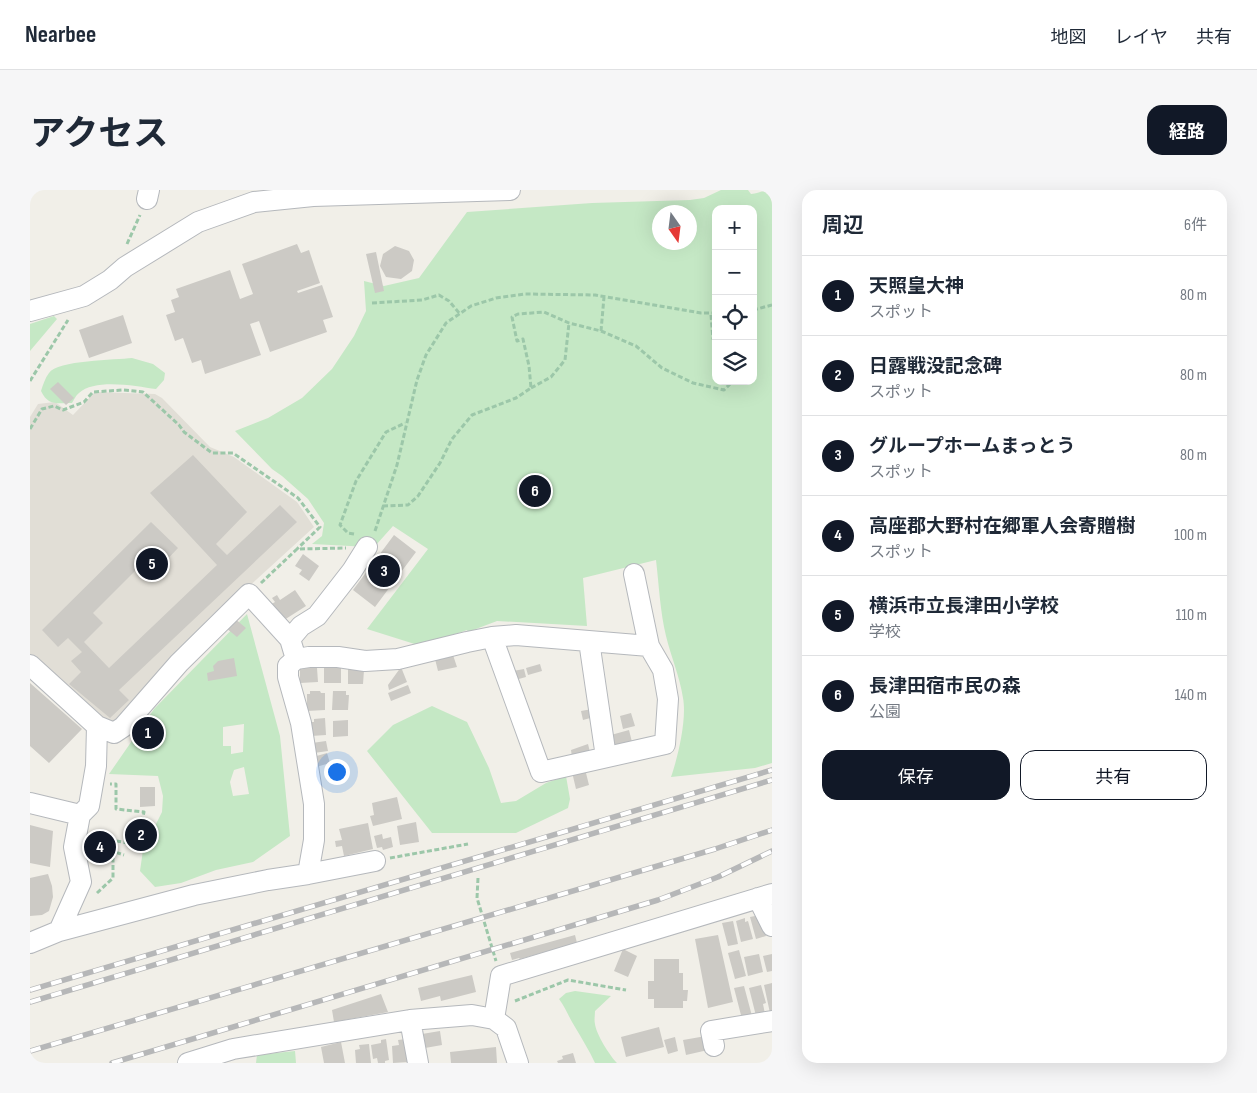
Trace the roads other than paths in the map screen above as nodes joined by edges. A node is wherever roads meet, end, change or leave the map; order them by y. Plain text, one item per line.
1 (510, 190) edge
2 (30, 311) edge
3 (369, 543) road end
4 (634, 574) dead end
5 (492, 637) junction
6 (290, 639) junction
7 (589, 641) junction
8 (649, 646) junction
9 (296, 659) junction
10 (30, 665) edge
11 (97, 726) junction
12 (606, 757) junction
13 (30, 803) edge
14 (78, 824) junction
15 (375, 861) road end
16 (308, 874) junction
17 (765, 896) edge
18 (772, 926) edge
19 (59, 931) junction
20 (30, 943) edge
21 (495, 1013) junction
22 (410, 1020) junction
23 (772, 1021) edge
24 (714, 1046) dead end
25 (233, 1056) edge
26 (188, 1063) edge
27 (418, 1063) edge
28 (518, 1063) edge

1 - 2 street
3 - 6 street
4 - 8 street
5 - 7 street
5 - 9 street
5 - 12 street
6 - 9 street
6 - 11 street
7 - 8 street
7 - 12 street
8 - 12 street
9 - 16 street
10 - 11 street
11 - 14 street
13 - 14 street
14 - 19 street
15 - 16 street
16 - 19 street
17 - 18 street
17 - 21 street
19 - 20 street
21 - 22 street
21 - 28 street
22 - 25 street
22 - 27 street
23 - 24 street
25 - 26 street

